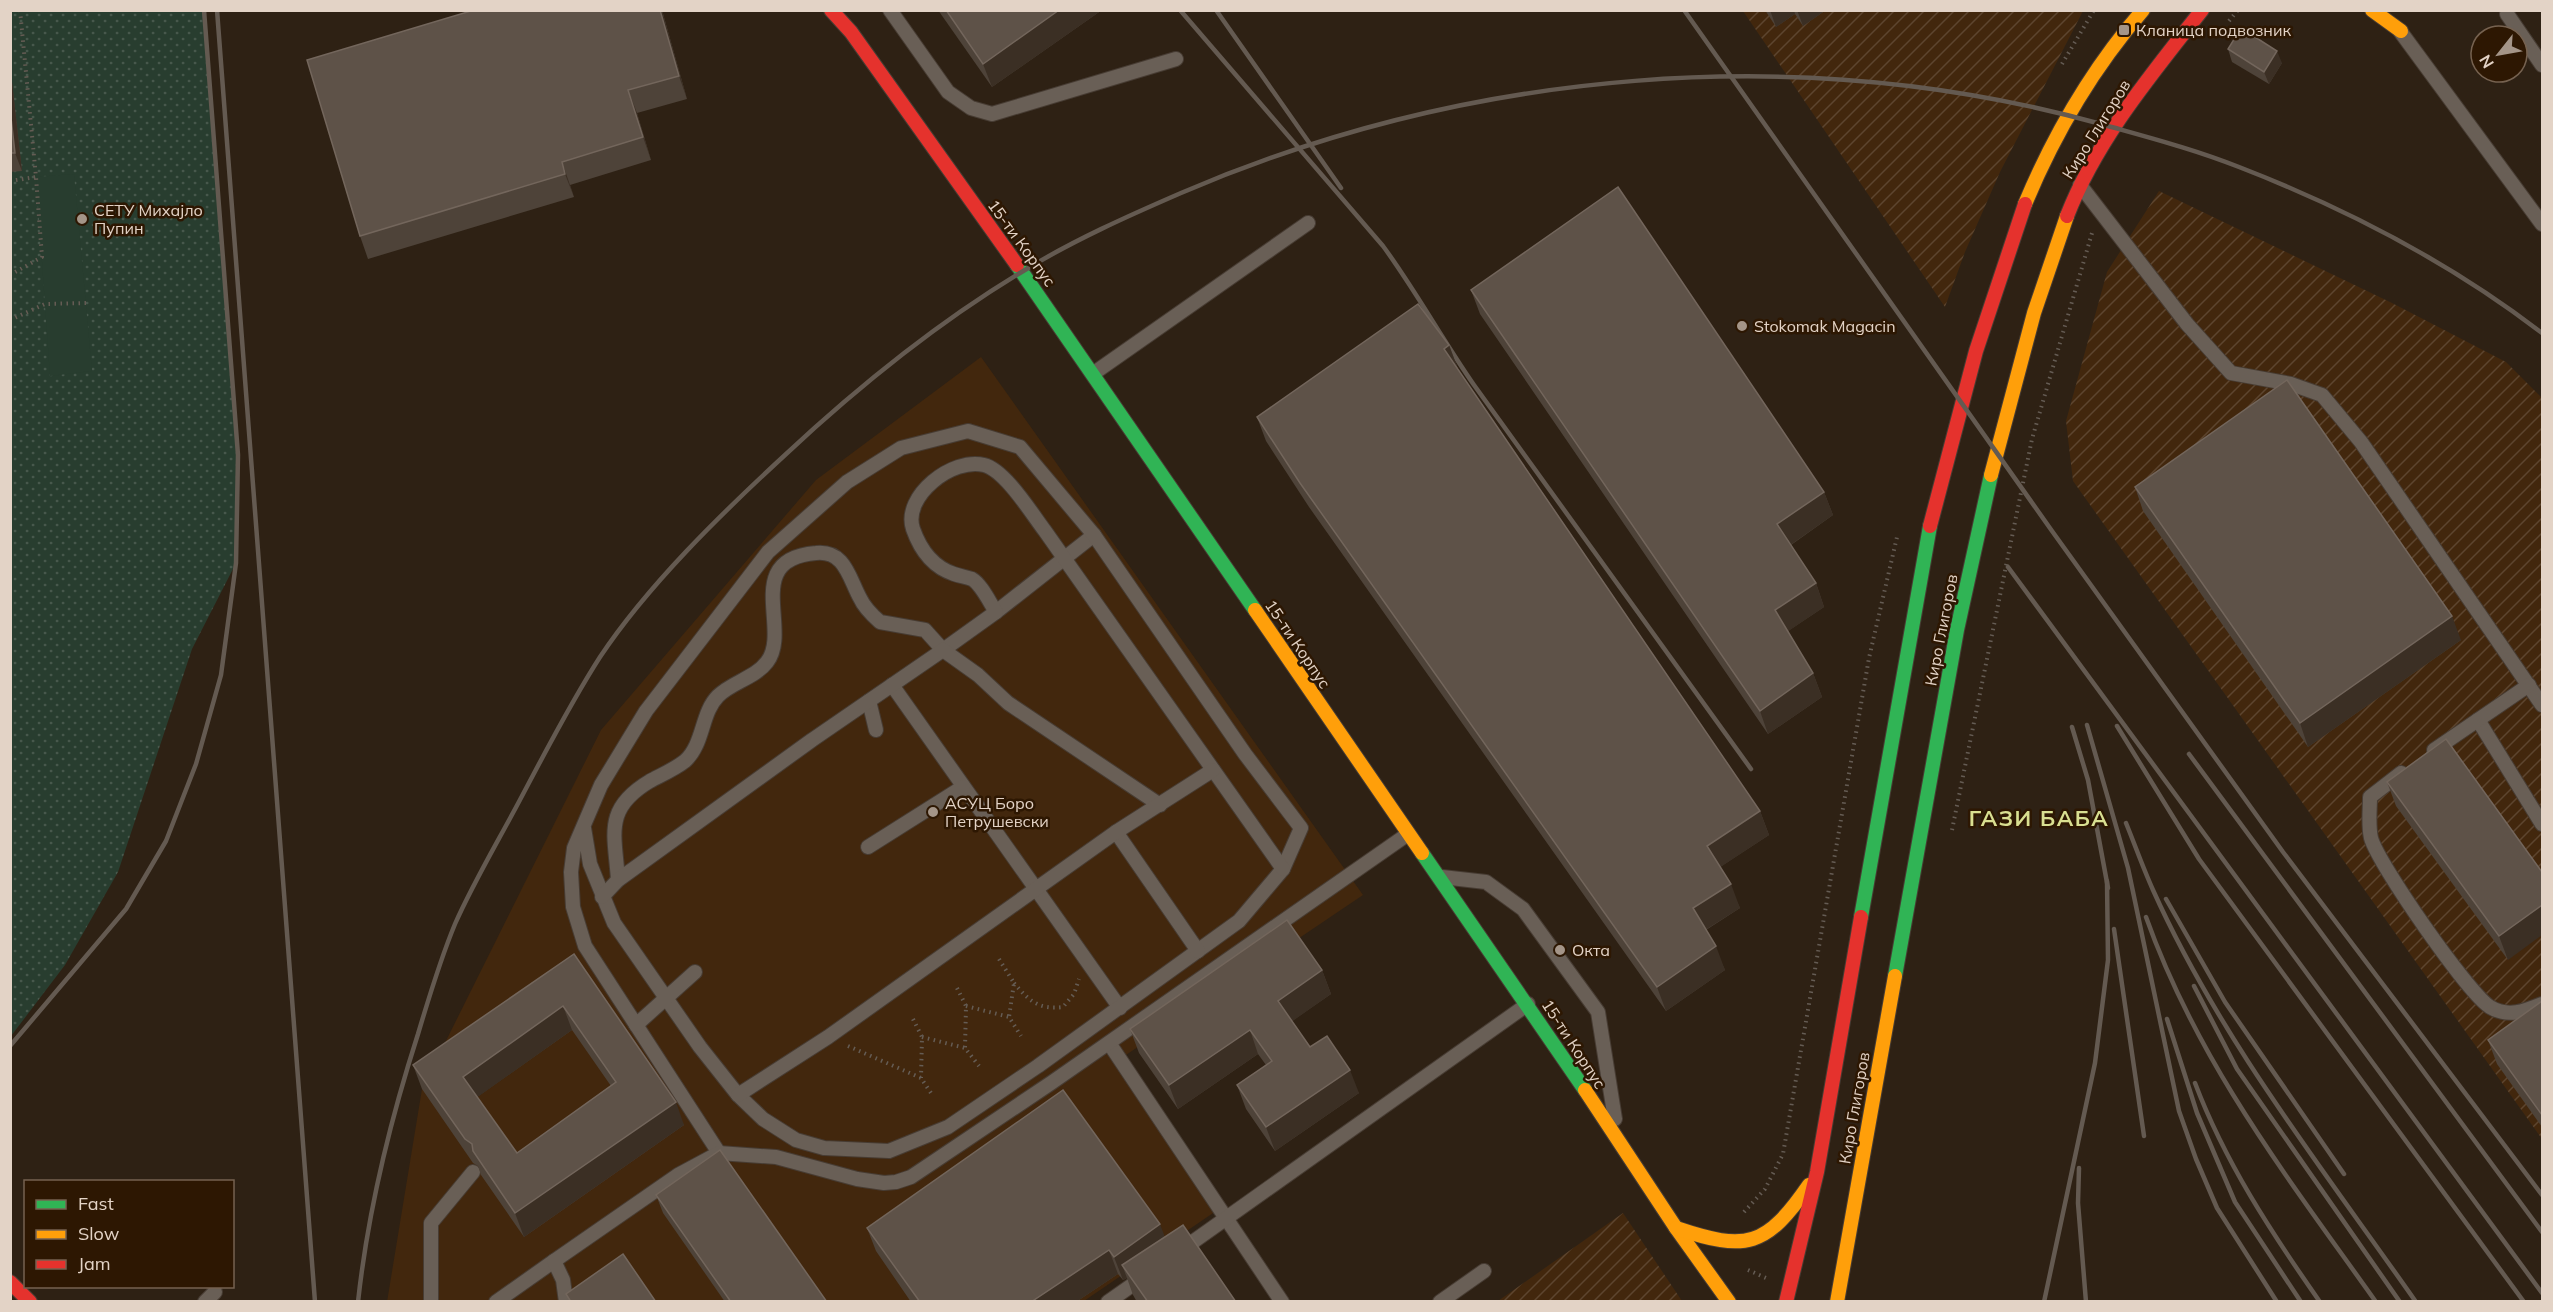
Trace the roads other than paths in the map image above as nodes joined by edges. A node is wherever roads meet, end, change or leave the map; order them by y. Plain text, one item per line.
1 (831, 10) edge
2 (890, 10) edge
3 (2143, 10) edge
4 (2202, 10) edge
5 (2373, 10) edge
6 (2385, 10) edge
7 (2390, 10) edge
8 (2506, 14) dead end
9 (2401, 31) junction
10 (1176, 59) dead end
11 (2542, 64) edge
12 (2079, 184) junction
13 (1308, 223) dead end
14 (2542, 224) edge
15 (1094, 373) junction
16 (1094, 535) junction
17 (772, 548) junction
18 (1064, 558) junction
19 (785, 565) junction
20 (996, 612) junction
21 (943, 650) junction
22 (2529, 684) junction
23 (892, 685) junction
24 (869, 701) junction
25 (2542, 705) edge
26 (2478, 720) junction
27 (876, 730) dead end
28 (1213, 770) junction
29 (963, 787) junction
30 (1160, 805) junction
31 (2542, 824) edge
32 (584, 828) junction
33 (1116, 832) junction
34 (1408, 834) junction
35 (868, 847) dead end
36 (1283, 869) junction
37 (1437, 876) junction
38 (618, 880) junction
39 (1034, 889) junction
40 (602, 897) junction
41 (1198, 951) junction
42 (695, 972) dead end
43 (665, 996) junction
44 (1528, 1004) junction
45 (2542, 1004) edge
46 (1119, 1008) junction
47 (636, 1024) junction
48 (1109, 1042) junction
49 (738, 1095) junction
50 (1618, 1139) junction
51 (719, 1153) junction
52 (473, 1172) edge
53 (1817, 1172) junction
54 (1228, 1218) junction
55 (1676, 1227) junction
56 (1173, 1256) edge
57 (554, 1261) junction
58 (1154, 1269) edge
59 (1484, 1271) dead end
60 (10, 1282) edge
61 (30, 1302) edge
62 (431, 1302) edge
63 (496, 1302) edge
64 (566, 1302) edge
65 (1108, 1302) edge
66 (1282, 1302) edge
67 (1440, 1302) edge
68 (1729, 1302) edge
69 (1786, 1302) edge
70 (1836, 1302) edge

1 - 15 street, 15-ти Корпус
2 - 10 lane
3 - 53 street, Киро Глигоров
4 - 12 street, Киро Глигоров
5 - 9 street
6 - 9 lane
7 - 9 street
8 - 11 lane
9 - 14 lane
12 - 22 lane
12 - 70 street, Киро Глигоров
13 - 15 lane
15 - 34 street, 15-ти Корпус
16 - 17 lane
16 - 18 lane
16 - 36 lane
17 - 19 lane
17 - 32 lane
18 - 20 lane
18 - 20 lane
18 - 28 lane
19 - 21 lane
19 - 38 lane
20 - 21 lane
21 - 23 lane
21 - 30 lane
22 - 25 lane
22 - 26 lane
23 - 24 lane
23 - 29 lane
24 - 27 lane
24 - 38 lane
26 - 31 lane
26 - 45 lane
28 - 30 lane
28 - 36 lane
29 - 35 lane
29 - 39 lane
30 - 33 lane
32 - 40 lane
32 - 47 lane
33 - 39 lane
33 - 41 lane
34 - 37 street, 15-ти Корпус
34 - 48 lane
36 - 41 lane
37 - 44 street, 15-ти Корпус
37 - 50 lane
38 - 40 lane
39 - 46 lane
39 - 49 lane
40 - 43 lane
41 - 46 lane
42 - 43 lane
43 - 47 lane
43 - 49 lane
44 - 50 street, 15-ти Корпус
44 - 54 lane
46 - 49 lane
47 - 51 lane
48 - 51 lane
48 - 54 lane
50 - 55 street, 15-ти Корпус
51 - 57 lane
52 - 62 lane
53 - 55 street
53 - 69 street, Киро Глигоров
54 - 56 lane
54 - 66 lane
55 - 68 street, 15-ти Корпус
57 - 63 lane
57 - 64 lane
58 - 65 lane
59 - 67 lane
60 - 61 street

